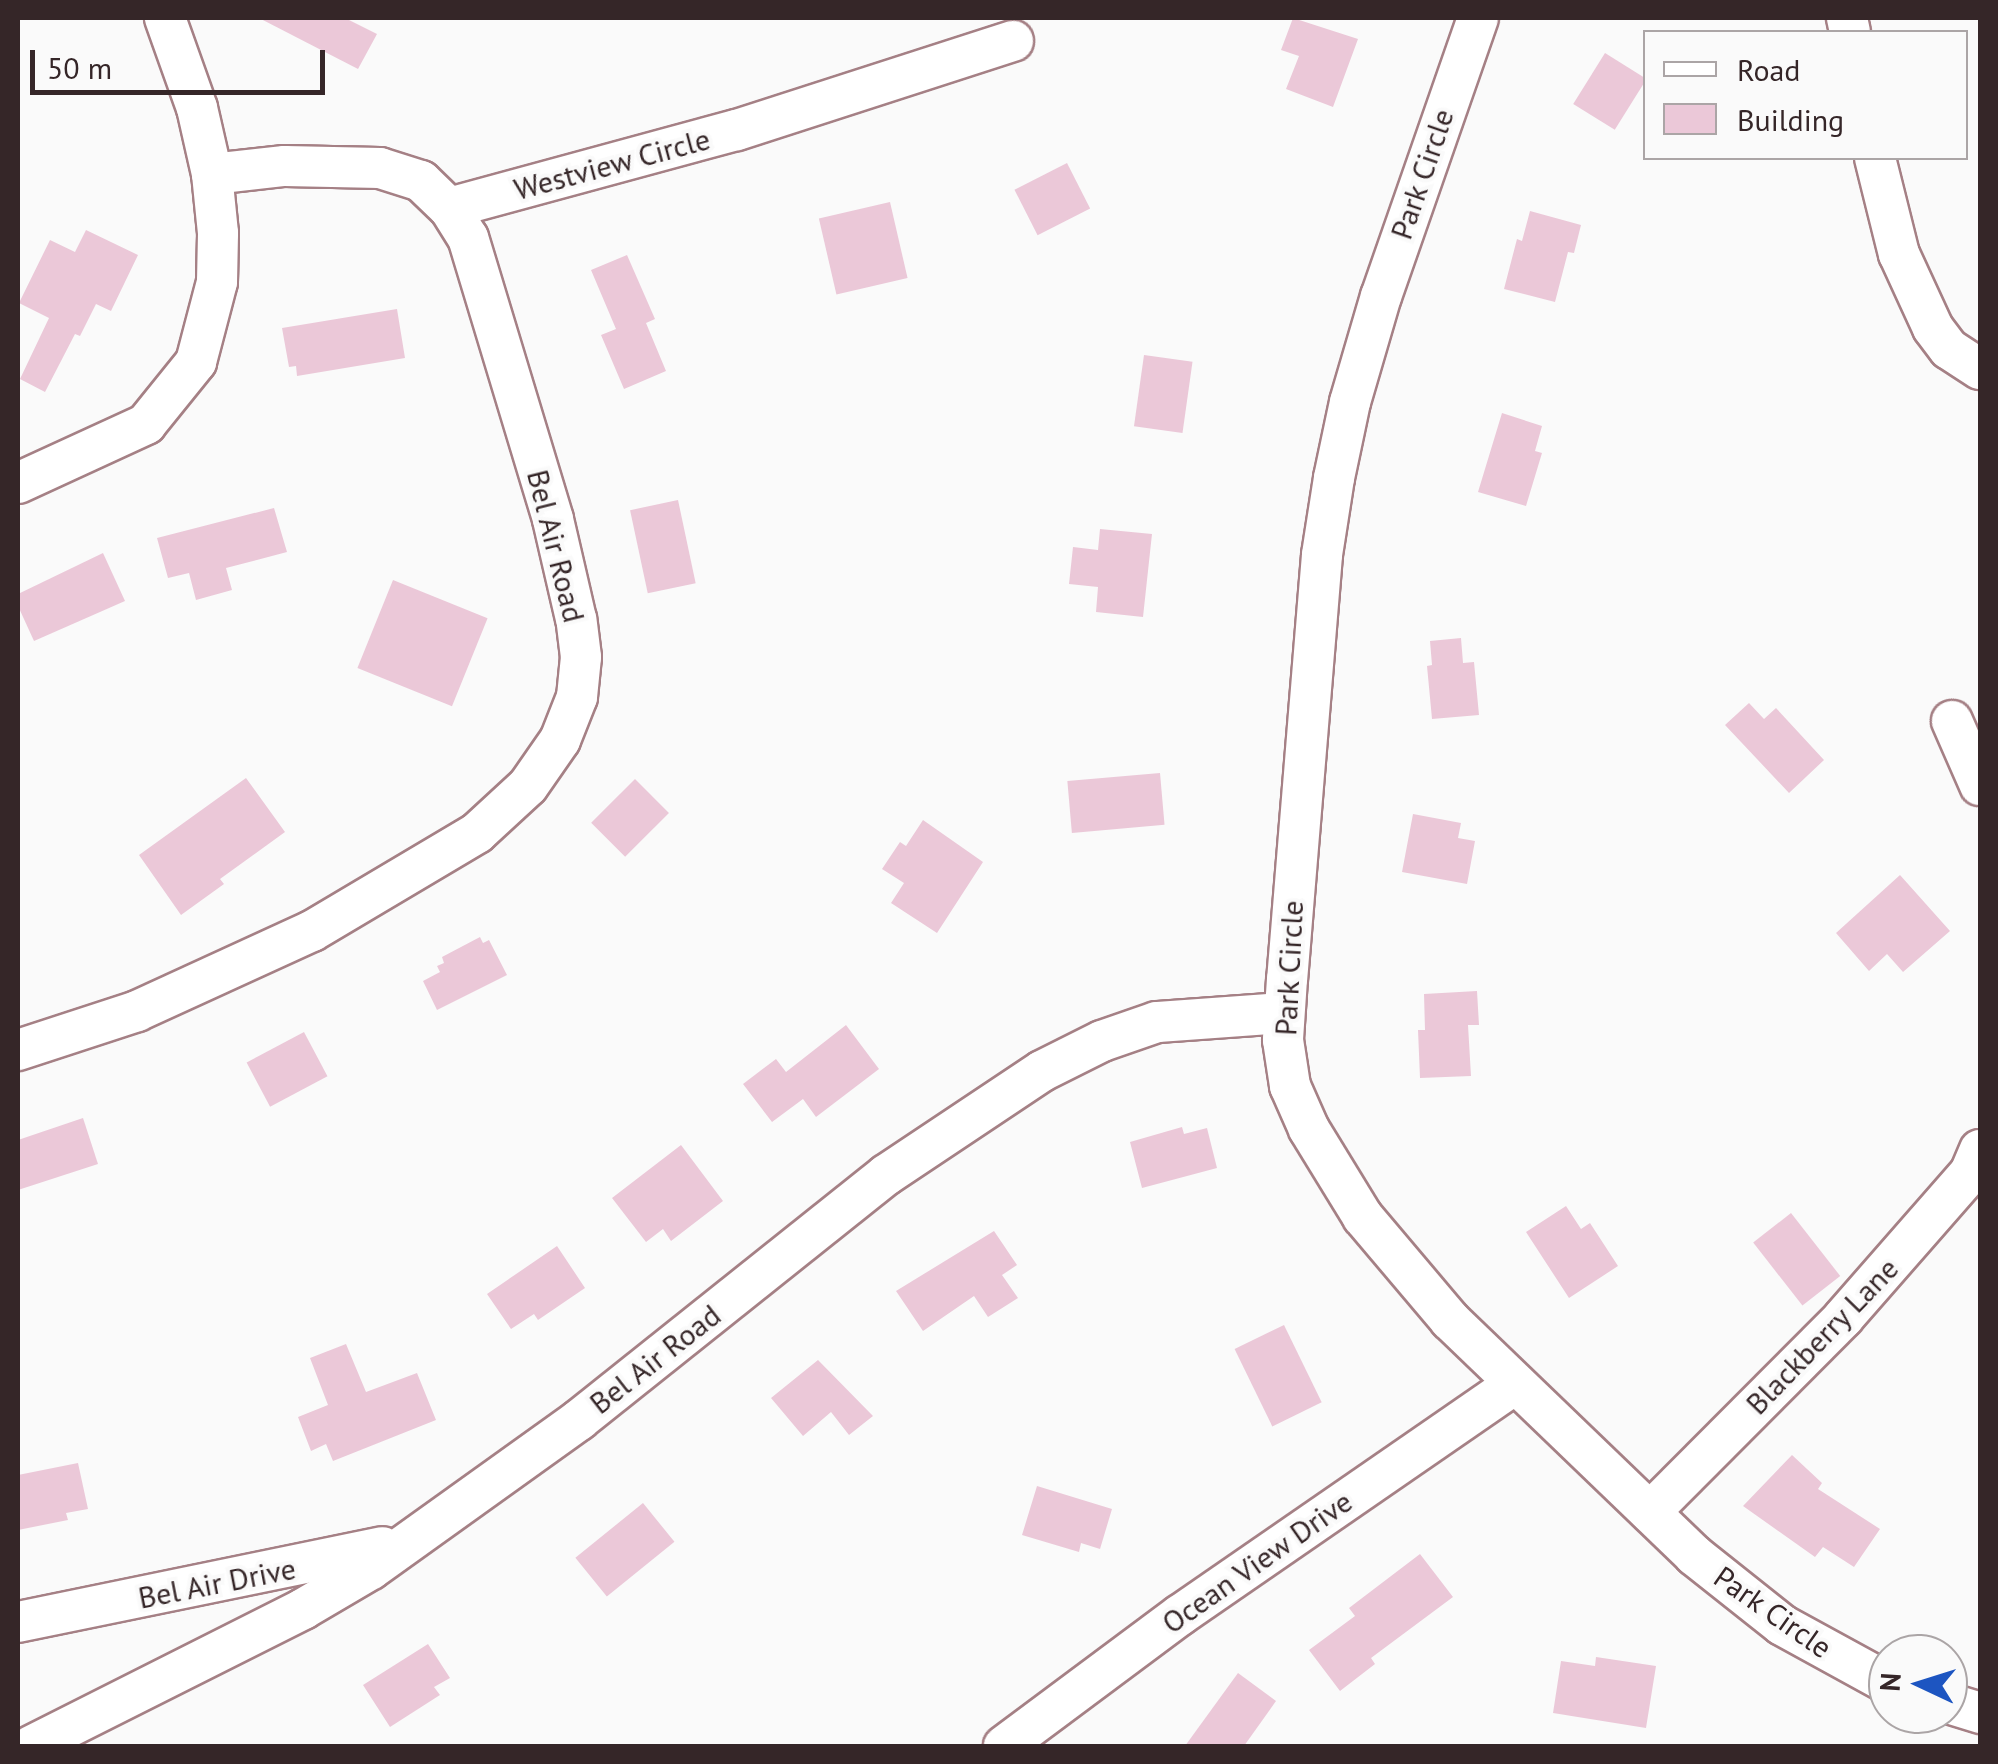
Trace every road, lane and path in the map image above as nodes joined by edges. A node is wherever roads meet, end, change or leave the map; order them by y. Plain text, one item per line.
1 (165, 18) edge
2 (1478, 18) edge
3 (1014, 40) dead end
4 (1876, 160) edge
5 (212, 174) junction
6 (449, 208) junction
7 (1980, 369) edge
8 (18, 483) edge
9 (1952, 720) dead end
10 (1980, 785) edge
11 (1284, 1013) junction
12 (18, 1050) edge
13 (1980, 1150) edge
14 (1516, 1384) junction
15 (1650, 1512) junction
16 (415, 1538) junction
17 (18, 1622) edge
18 (1868, 1672) edge
19 (32, 1746) edge
20 (1004, 1746) edge

1 - 5 street
2 - 11 street, Park Circle
3 - 6 street, Westview Circle
4 - 7 street
5 - 6 street
5 - 8 street
6 - 12 street, Bel Air Road
9 - 10 street
11 - 14 street, Park Circle
11 - 16 street, Bel Air Road
13 - 15 street, Blackberry Lane
14 - 15 street, Park Circle
14 - 20 street, Ocean View Drive
15 - 18 street, Park Circle
16 - 17 street, Bel Air Drive
16 - 19 street, Bel Air Road

